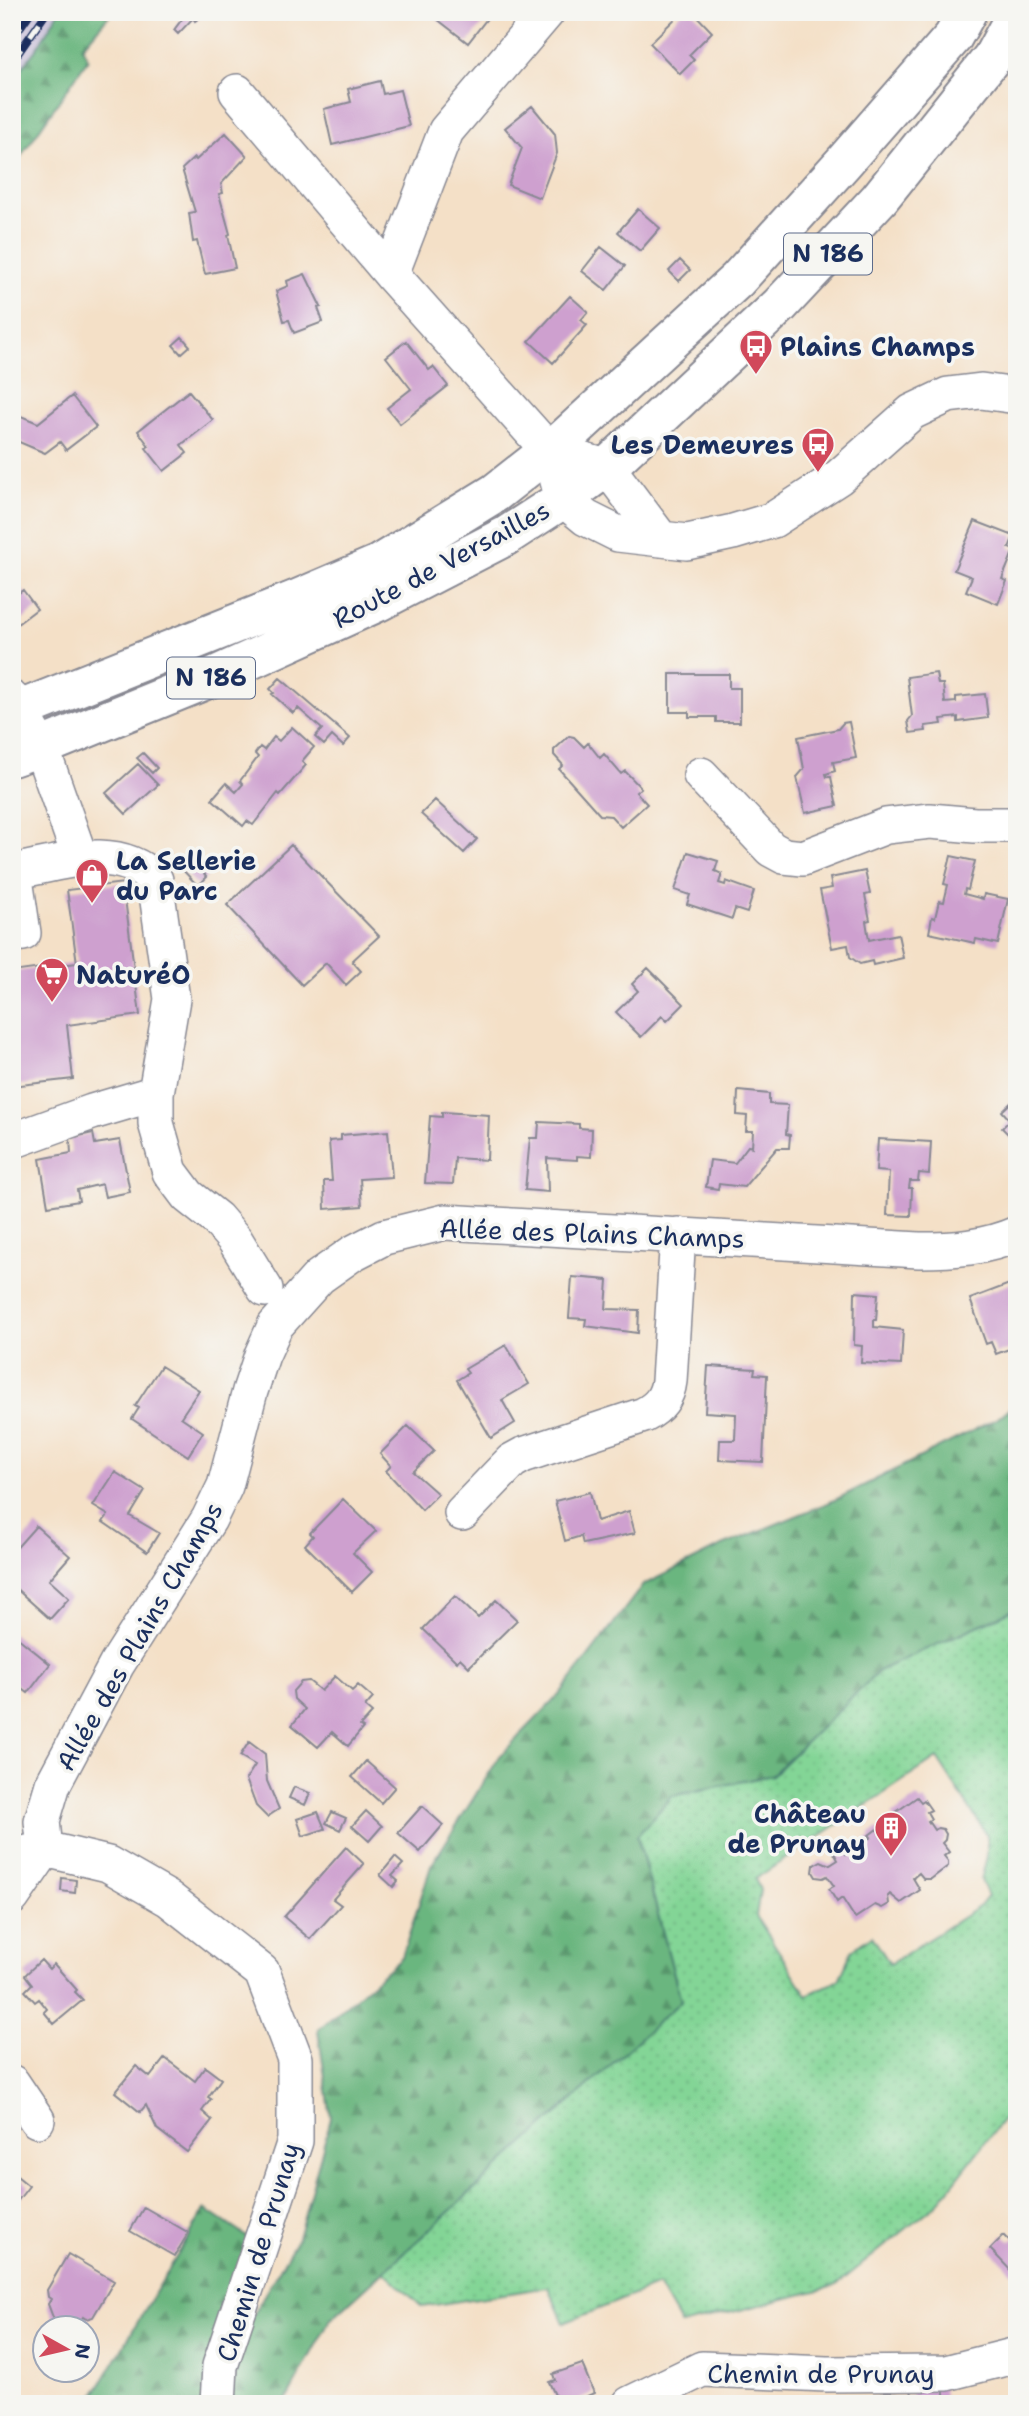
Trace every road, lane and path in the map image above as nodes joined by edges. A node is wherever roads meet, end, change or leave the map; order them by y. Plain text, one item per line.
1 (547, 12) edge
2 (967, 12) edge
3 (1017, 12) edge
4 (237, 92) dead end
5 (391, 274) junction
6 (1017, 396) edge
7 (545, 446) junction
8 (607, 467) junction
9 (563, 499) junction
10 (661, 539) junction
11 (15, 708) edge
12 (27, 752) edge
13 (701, 775) dead end
14 (1017, 825) edge
15 (80, 858) junction
16 (13, 872) edge
17 (12, 934) edge
18 (156, 1093) junction
19 (12, 1141) edge
20 (1017, 1234) edge
21 (678, 1235) junction
22 (265, 1289) dead end
23 (462, 1513) dead end
24 (29, 1852) edge
25 (12, 1897) edge
26 (12, 2083) edge
27 (37, 2120) dead end
28 (1017, 2355) edge
29 (218, 2404) edge
30 (630, 2404) edge

1 - 5 street
2 - 7 main road, Route de Versailles / N 186
3 - 8 main road, Route de Versailles / N 186
4 - 5 street
5 - 7 street
6 - 10 street
7 - 8 street
7 - 9 street
7 - 11 main road, Route de Versailles / N 186
8 - 9 main road, Route de Versailles / N 186
8 - 10 street
9 - 10 street
9 - 12 main road, Route de Versailles / N 186
11 - 12 street
12 - 15 street
13 - 14 street
15 - 16 street
15 - 18 street
16 - 17 street
18 - 19 street
18 - 22 street
20 - 21 street, Allée des Plains Champs
21 - 23 street
21 - 24 street, Allée des Plains Champs
24 - 25 street
24 - 29 street, Chemin de Prunay
26 - 27 street
28 - 30 street, Chemin de Prunay

